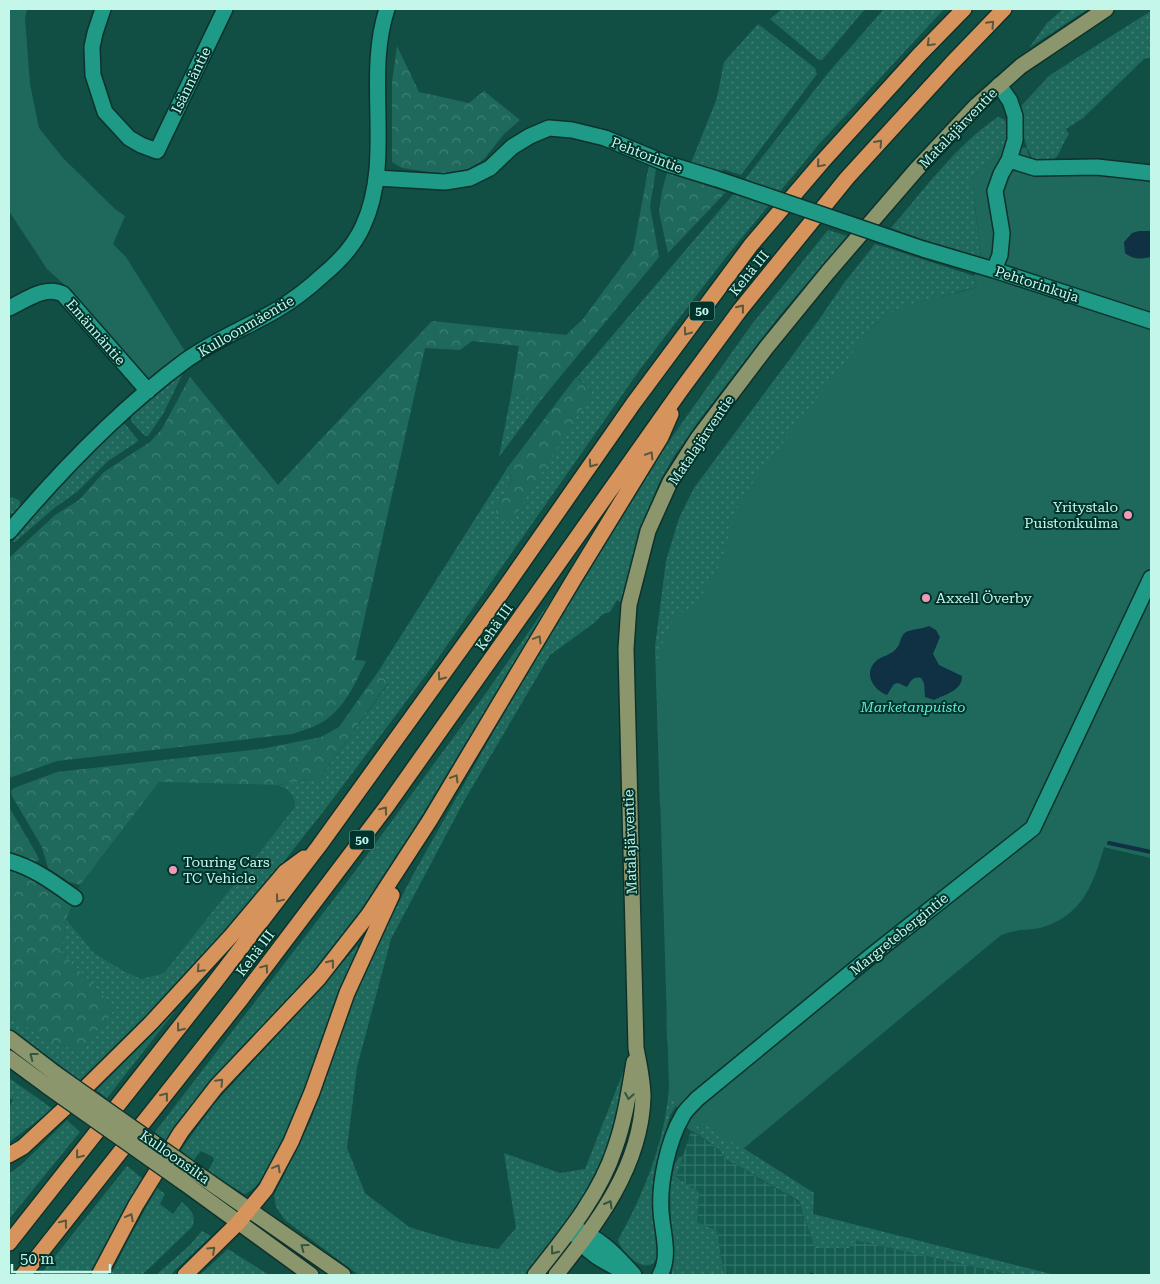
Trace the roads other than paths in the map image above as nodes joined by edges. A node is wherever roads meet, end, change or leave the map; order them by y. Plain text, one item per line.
1 (103, 9) edge
2 (225, 9) edge
3 (387, 9) edge
4 (964, 9) edge
5 (1004, 9) edge
6 (1106, 9) edge
7 (999, 85) junction
8 (1008, 160) junction
9 (1151, 173) edge
10 (376, 178) junction
11 (923, 249) joint
12 (994, 270) junction
13 (9, 308) edge
14 (1151, 321) edge
15 (681, 390) junction
16 (148, 391) junction
17 (9, 532) edge
18 (1151, 578) edge
19 (430, 820) junction
20 (319, 846) junction
21 (9, 861) edge
22 (75, 898) dead end
23 (9, 1038) edge
24 (636, 1048) junction
25 (9, 1058) edge
26 (9, 1157) edge
27 (250, 1208) junction
28 (238, 1223) junction
29 (572, 1228) junction
30 (585, 1238) junction
31 (9, 1243) edge
32 (23, 1275) edge
33 (99, 1275) edge
34 (185, 1275) edge
35 (311, 1275) edge
36 (343, 1275) edge
37 (535, 1275) edge
38 (556, 1275) edge
39 (633, 1275) edge
40 (660, 1275) edge

1 - 2 street, Isännäntie
3 - 10 street, Kulloonmäentie
4 -> 20 highway, Kehä III / 50
15 -> 5 highway, Kehä III / 50
6 - 7 main road, Matalajärventie
7 - 8 street
7 - 24 main road, Matalajärventie
8 - 9 street
8 - 12 street
10 - 11 street, Pehtorintie, bridge
10 - 16 street, Kulloonmäentie
11 - 12 street, Pehtorinkuja
12 - 14 street, Pehtorinkuja
13 - 16 street, Emännäntie
19 -> 15 highway
32 -> 15 highway, Kehä III / 50
16 - 17 street, Kulloonmäentie
18 - 40 street, Margretebergintie
27 -> 19 highway
33 -> 19 highway
20 -> 26 highway
20 -> 31 highway, Kehä III / 50
21 - 22 street
27 -> 23 main road, Kulloonsilta, bridge
24 -> 29 main road, Matalajärventie
30 -> 24 main road, Matalajärventie
25 - 28 main road, Kulloonsilta, bridge
27 - 28 highway
36 -> 27 main road, Kulloonsilta
34 -> 28 highway
28 - 35 main road, Kulloonsilta
29 - 30 street
29 -> 37 main road, Matalajärventie
30 - 38 main road, Matalajärventie
30 - 39 street

